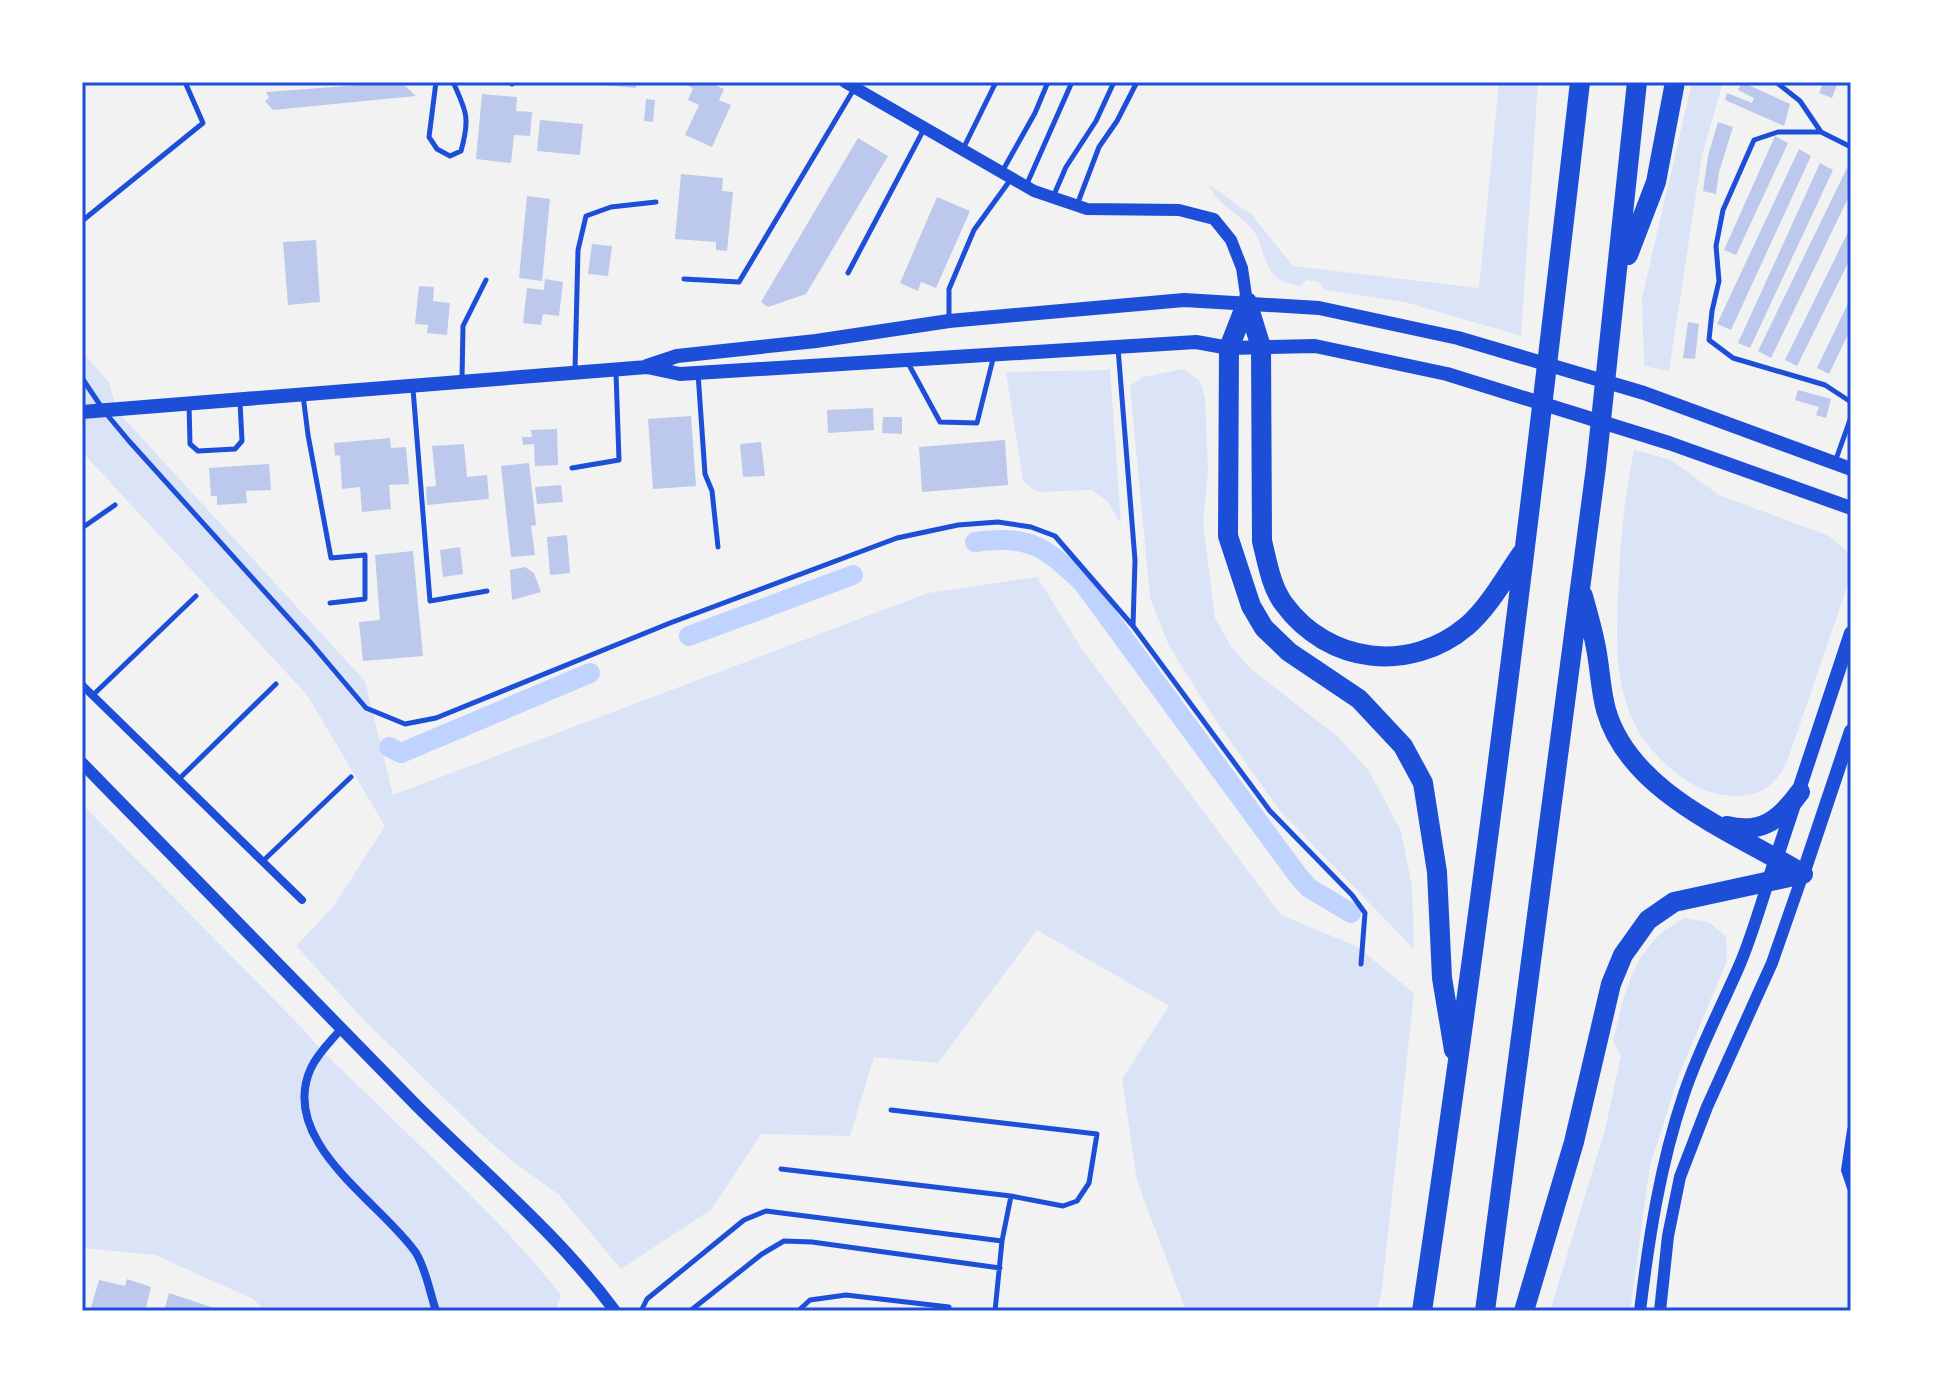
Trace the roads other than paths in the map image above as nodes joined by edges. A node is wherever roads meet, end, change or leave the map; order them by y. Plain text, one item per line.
1 (185, 82) edge
2 (283, 82) edge
3 (309, 82) edge
4 (436, 82) edge
5 (453, 82) edge
6 (996, 82) edge
7 (1048, 82) edge
8 (1072, 82) edge
9 (1114, 82) edge
10 (1137, 82) edge
11 (1573, 82) edge
12 (1580, 82) edge
13 (1637, 82) edge
14 (1675, 82) edge
15 (1776, 82) edge
16 (850, 85) edge
17 (1577, 107) junction
18 (925, 128) junction
19 (1821, 132) junction
20 (1851, 147) edge
21 (962, 150) junction
22 (1006, 175) junction
23 (1026, 186) junction
24 (1052, 197) junction
25 (656, 202) dead end
26 (1077, 206) junction
27 (82, 221) edge
28 (848, 273) dead end
29 (684, 279) dead end
30 (486, 280) dead end
31 (1617, 281) junction
32 (1247, 302) junction
33 (949, 321) junction
34 (1118, 347) junction
35 (1261, 347) junction
36 (1229, 348) junction
37 (995, 354) junction
38 (907, 361) junction
39 (647, 367) junction
40 (616, 368) junction
41 (575, 371) junction
42 (698, 372) junction
43 (82, 378) edge
44 (462, 380) junction
45 (413, 384) junction
46 (303, 394) junction
47 (240, 399) junction
48 (1851, 402) edge
49 (189, 403) junction
50 (104, 411) junction
51 (82, 412) edge
52 (1851, 417) edge
53 (1834, 463) junction
54 (572, 468) dead end
55 (1851, 469) edge
56 (115, 505) dead end
57 (1851, 508) edge
58 (82, 528) edge
59 (718, 547) dead end
60 (1525, 548) junction
61 (1581, 584) junction
62 (487, 591) dead end
63 (196, 596) dead end
64 (330, 603) dead end
65 (1133, 626) junction
66 (1851, 633) edge
67 (276, 684) dead end
68 (82, 685) edge
69 (93, 695) junction
70 (1851, 731) edge
71 (82, 763) edge
72 (351, 777) dead end
73 (179, 779) junction
74 (1800, 792) junction
75 (1715, 823) junction
76 (1777, 858) junction
77 (262, 861) junction
78 (1803, 874) junction
79 (1768, 883) junction
80 (302, 900) dead end
81 (1361, 964) dead end
82 (341, 1029) junction
83 (1458, 1070) junction
84 (891, 1110) dead end
85 (1851, 1130) edge
86 (781, 1169) dead end
87 (1851, 1188) edge
88 (1011, 1196) junction
89 (1002, 1241) junction
90 (1000, 1268) junction
91 (895, 1301) junction
92 (436, 1311) edge
93 (615, 1311) edge
94 (641, 1311) edge
95 (690, 1311) edge
96 (798, 1311) edge
97 (894, 1311) edge
98 (948, 1311) edge
99 (995, 1311) edge
100 (1422, 1311) edge
101 (1485, 1311) edge
102 (1524, 1311) edge
103 (1640, 1311) edge
104 (1660, 1311) edge

1 - 27 lane
2 - 3 lane
4 - 5 lane
6 - 21 lane
7 - 22 lane
8 - 23 lane
9 - 24 lane
10 - 26 lane
11 - 17 highway
12 - 17 highway
13 - 31 highway
14 - 31 highway
15 - 19 lane
16 - 18 street
16 - 29 lane
17 - 60 highway
18 - 21 street
18 - 28 lane
19 - 20 lane
19 - 48 lane
21 - 22 street
22 - 23 street
22 - 33 lane
23 - 24 street
24 - 26 street
25 - 41 lane
26 - 32 street
30 - 44 lane
31 - 61 highway
32 - 33 main road
32 - 35 highway
32 - 36 highway
32 - 53 main road
33 - 39 main road
34 - 36 main road
34 - 37 main road
34 - 65 lane
35 - 36 main road
35 - 57 main road
35 - 60 highway
36 - 83 highway
37 - 38 main road
37 - 38 lane
38 - 42 main road
39 - 40 main road
39 - 42 main road
40 - 41 main road
40 - 54 lane
41 - 44 main road
42 - 59 lane
43 - 50 lane
44 - 45 main road
45 - 46 main road
45 - 62 lane
46 - 47 main road
46 - 64 lane
47 - 49 main road
47 - 49 lane
49 - 50 main road
50 - 51 main road
50 - 65 lane
52 - 53 lane
53 - 55 main road
56 - 58 lane
60 - 83 highway
61 - 75 highway
61 - 101 highway
63 - 69 lane
65 - 81 lane
66 - 74 main road
67 - 73 lane
68 - 69 street
69 - 73 street
70 - 78 main road
71 - 82 street
72 - 77 lane
73 - 77 street
74 - 75 highway
74 - 76 main road
75 - 76 highway
76 - 78 highway
76 - 79 main road
77 - 80 street
78 - 79 highway
78 - 104 street
79 - 102 highway
79 - 103 street
82 - 92 street
82 - 93 street
83 - 100 highway
84 - 88 lane
85 - 87 street
86 - 88 lane
88 - 89 lane
89 - 90 lane
89 - 94 lane
90 - 95 lane
90 - 99 lane
91 - 96 lane
91 - 97 lane
91 - 98 lane

